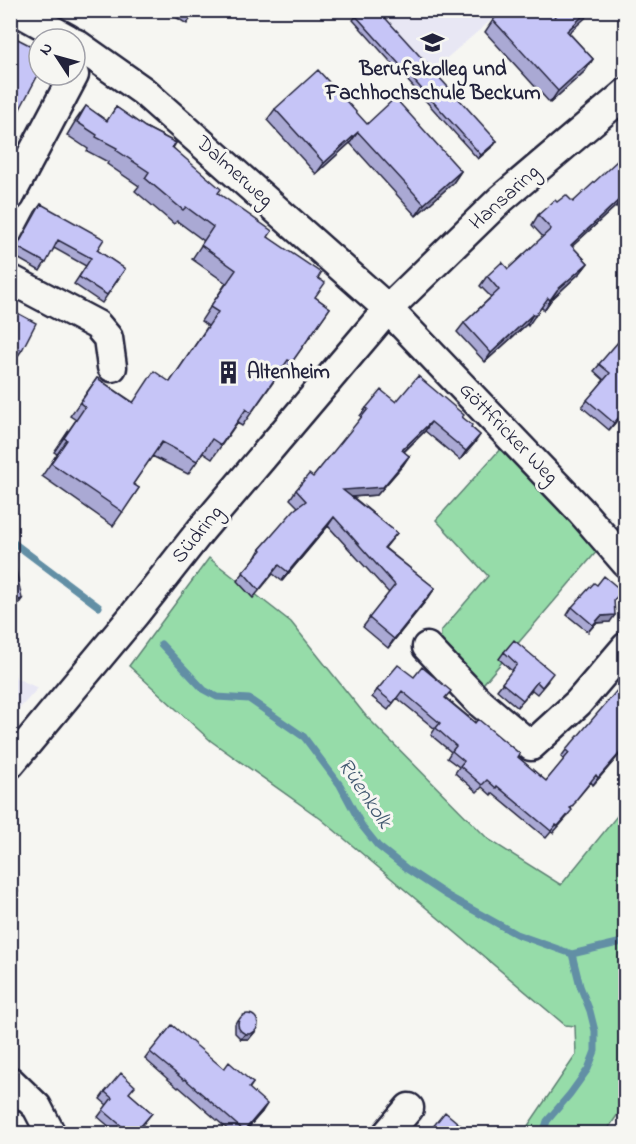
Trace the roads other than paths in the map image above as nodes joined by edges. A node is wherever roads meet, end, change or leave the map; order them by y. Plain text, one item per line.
1 (16, 10) edge
2 (38, 27) edge
3 (87, 62) edge
4 (61, 87) edge
5 (626, 93) edge
6 (10, 196) edge
7 (10, 279) edge
8 (388, 309) junction
9 (112, 367) dead end
10 (626, 562) edge
11 (427, 647) dead end
12 (626, 647) edge
13 (10, 764) edge
14 (10, 1082) edge
15 (409, 1108) dead end
16 (51, 1134) edge
17 (387, 1134) edge

1 - 2 street, Dalmerweg
3 - 8 street, Dalmerweg
4 - 6 street
5 - 8 street, Hansaring
7 - 9 street
8 - 10 street, Göttfricker Weg
8 - 13 street, Südring
11 - 12 street
14 - 16 street
15 - 17 street

